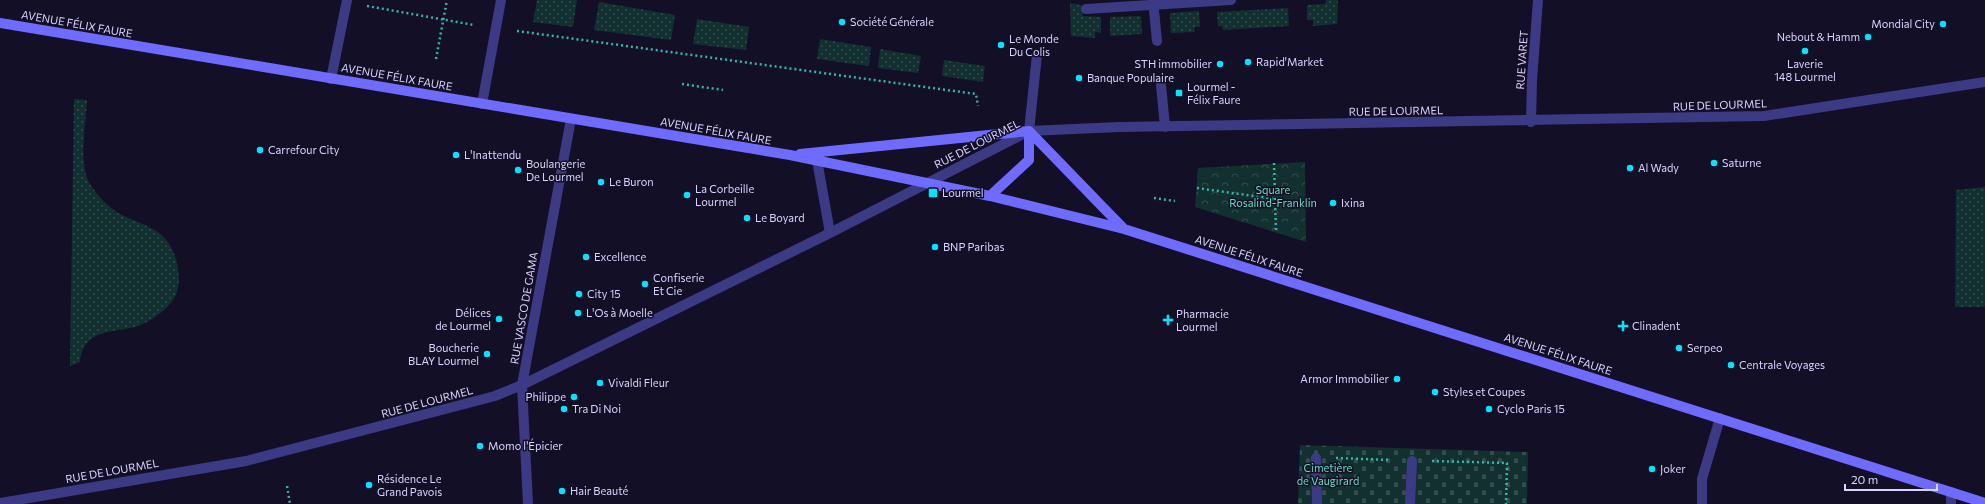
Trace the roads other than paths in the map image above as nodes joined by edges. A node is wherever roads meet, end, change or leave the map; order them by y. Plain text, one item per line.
1 (501, 0) edge
2 (1231, 0) edge
3 (1538, 0) edge
4 (346, 1) edge
5 (1153, 2) edge
6 (1086, 9) dead end
7 (0, 23) edge
8 (1157, 41) dead end
9 (1037, 55) dead end
10 (331, 79) junction
11 (1985, 82) edge
12 (1161, 85) dead end
13 (482, 104) junction
14 (571, 119) junction
15 (1531, 122) junction
16 (1165, 127) junction
17 (1029, 131) junction
18 (790, 155) junction
19 (817, 160) junction
20 (927, 183) junction
21 (990, 196) junction
22 (1124, 229) junction
23 (830, 233) junction
24 (522, 385) junction
25 (1720, 418) junction
26 (1316, 458) dead end
27 (1412, 461) dead end
28 (1951, 492) junction
29 (0, 502) edge
30 (1985, 503) edge
31 (528, 504) edge
32 (1317, 504) edge
33 (1410, 504) edge
34 (1702, 504) edge
35 (1951, 504) edge

1 - 13 street
2 - 5 street
3 - 15 street, RUE VARET
4 - 10 street
5 - 6 street
5 - 8 street
7 - 10 street, AVENUE FÉLIX FAURE
9 - 17 street
10 - 13 street, AVENUE FÉLIX FAURE
11 - 15 street, RUE DE LOURMEL
12 - 16 street
13 - 14 street, AVENUE FÉLIX FAURE
14 - 18 street, AVENUE FÉLIX FAURE
14 - 24 street, RUE VASCO DE GAMA
15 - 16 street, RUE DE LOURMEL
16 - 17 street, RUE DE LOURMEL
17 - 18 street, AVENUE FÉLIX FAURE
17 - 20 street, RUE DE LOURMEL
17 - 21 street
17 - 22 street, AVENUE FÉLIX FAURE
18 - 19 street, AVENUE FÉLIX FAURE
19 - 20 street, AVENUE FÉLIX FAURE
19 - 23 street
20 - 21 street, AVENUE FÉLIX FAURE
20 - 23 street, RUE DE LOURMEL
21 - 22 street, AVENUE FÉLIX FAURE
22 - 25 street, AVENUE FÉLIX FAURE
23 - 24 street, RUE DE LOURMEL
24 - 29 street, RUE DE LOURMEL
24 - 31 street, RUE VASCO DE GAMA
25 - 28 street, AVENUE FÉLIX FAURE
25 - 34 street
26 - 32 street
27 - 33 street
28 - 30 street, AVENUE FÉLIX FAURE
28 - 35 street

